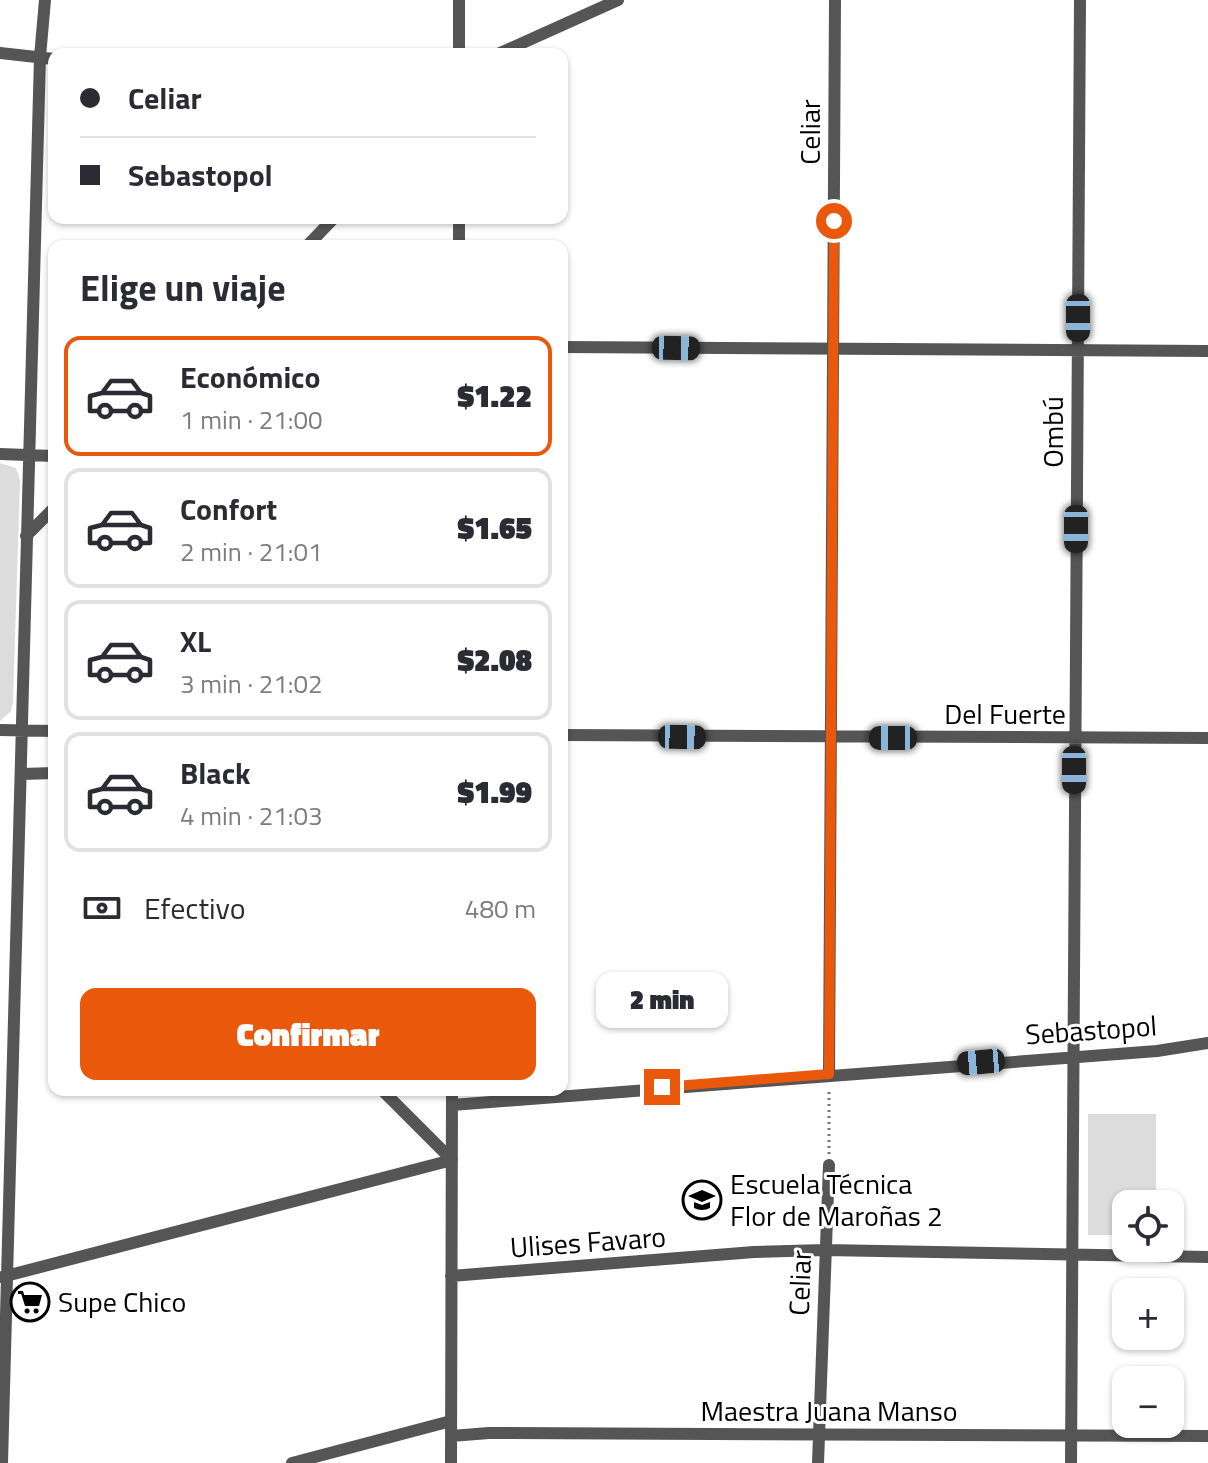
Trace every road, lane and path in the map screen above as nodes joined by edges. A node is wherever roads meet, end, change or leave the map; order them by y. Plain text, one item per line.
1 (45, 0) edge
2 (459, 0) edge
3 (618, 0) edge
4 (835, 0) edge
5 (1080, 0) edge
6 (459, 48) edge
7 (511, 48) edge
8 (0, 53) edge
9 (40, 57) junction
10 (48, 58) edge
11 (328, 224) edge
12 (313, 240) edge
13 (568, 347) edge
14 (834, 347) junction
15 (1077, 350) junction
16 (1208, 351) edge
17 (0, 454) edge
18 (28, 455) junction
19 (48, 456) edge
20 (48, 514) edge
21 (26, 536) junction
22 (0, 730) edge
23 (22, 731) junction
24 (48, 731) edge
25 (568, 735) edge
26 (832, 738) junction
27 (1074, 738) junction
28 (1208, 738) edge
29 (48, 773) edge
30 (22, 774) junction
31 (1208, 1043) edge
32 (1072, 1055) junction
33 (829, 1074) junction
34 (568, 1095) edge
35 (388, 1096) edge
36 (452, 1096) edge
37 (561, 1096) edge
38 (452, 1105) junction
39 (452, 1160) junction
40 (829, 1165) joint
41 (825, 1250) junction
42 (1072, 1256) junction
43 (1208, 1257) edge
44 (451, 1276) junction
45 (4, 1277) edge
46 (451, 1421) junction
47 (819, 1435) junction
48 (451, 1436) junction
49 (1071, 1436) junction
50 (1208, 1436) edge
51 (2, 1463) edge
52 (292, 1463) edge
53 (451, 1463) edge
54 (818, 1463) edge
55 (1071, 1463) edge

1 - 9 street
2 - 6 street
3 - 7 street
4 - 14 street, Celiar
5 - 15 street, Ombú
8 - 9 street
9 - 10 street
9 - 18 street
11 - 12 street
13 - 14 street
14 - 15 street
14 - 26 street, Celiar
15 - 16 street
15 - 27 street, Ombú
17 - 18 street
18 - 19 street
18 - 21 street
20 - 21 street
21 - 23 street
22 - 23 street
23 - 24 street
23 - 30 street
25 - 26 street, Del Fuerte
26 - 27 street, Del Fuerte
26 - 33 street, Celiar
27 - 28 street, Del Fuerte
27 - 32 street, Ombú
29 - 30 street
30 - 45 street
31 - 32 street, Sebastopol
32 - 33 street, Sebastopol
32 - 42 street, Ombú
33 - 34 street, Sebastopol
33 - 40 path
35 - 39 street
36 - 38 street
37 - 38 street, Sebastopol
38 - 39 street
39 - 44 street
39 - 45 street
40 - 41 street, Celiar
41 - 42 street, Ulises Favaro
41 - 44 street, Ulises Favaro
41 - 47 street, Celiar
42 - 43 street, Ulises Favaro
42 - 49 street, Ombú
44 - 46 street
45 - 51 street
46 - 48 street
46 - 52 street
47 - 48 street, Maestra Juana Manso
47 - 49 street, Maestra Juana Manso
47 - 54 street, Celiar
48 - 53 street
49 - 50 street, Maestra Juana Manso
49 - 55 street, Ombú

